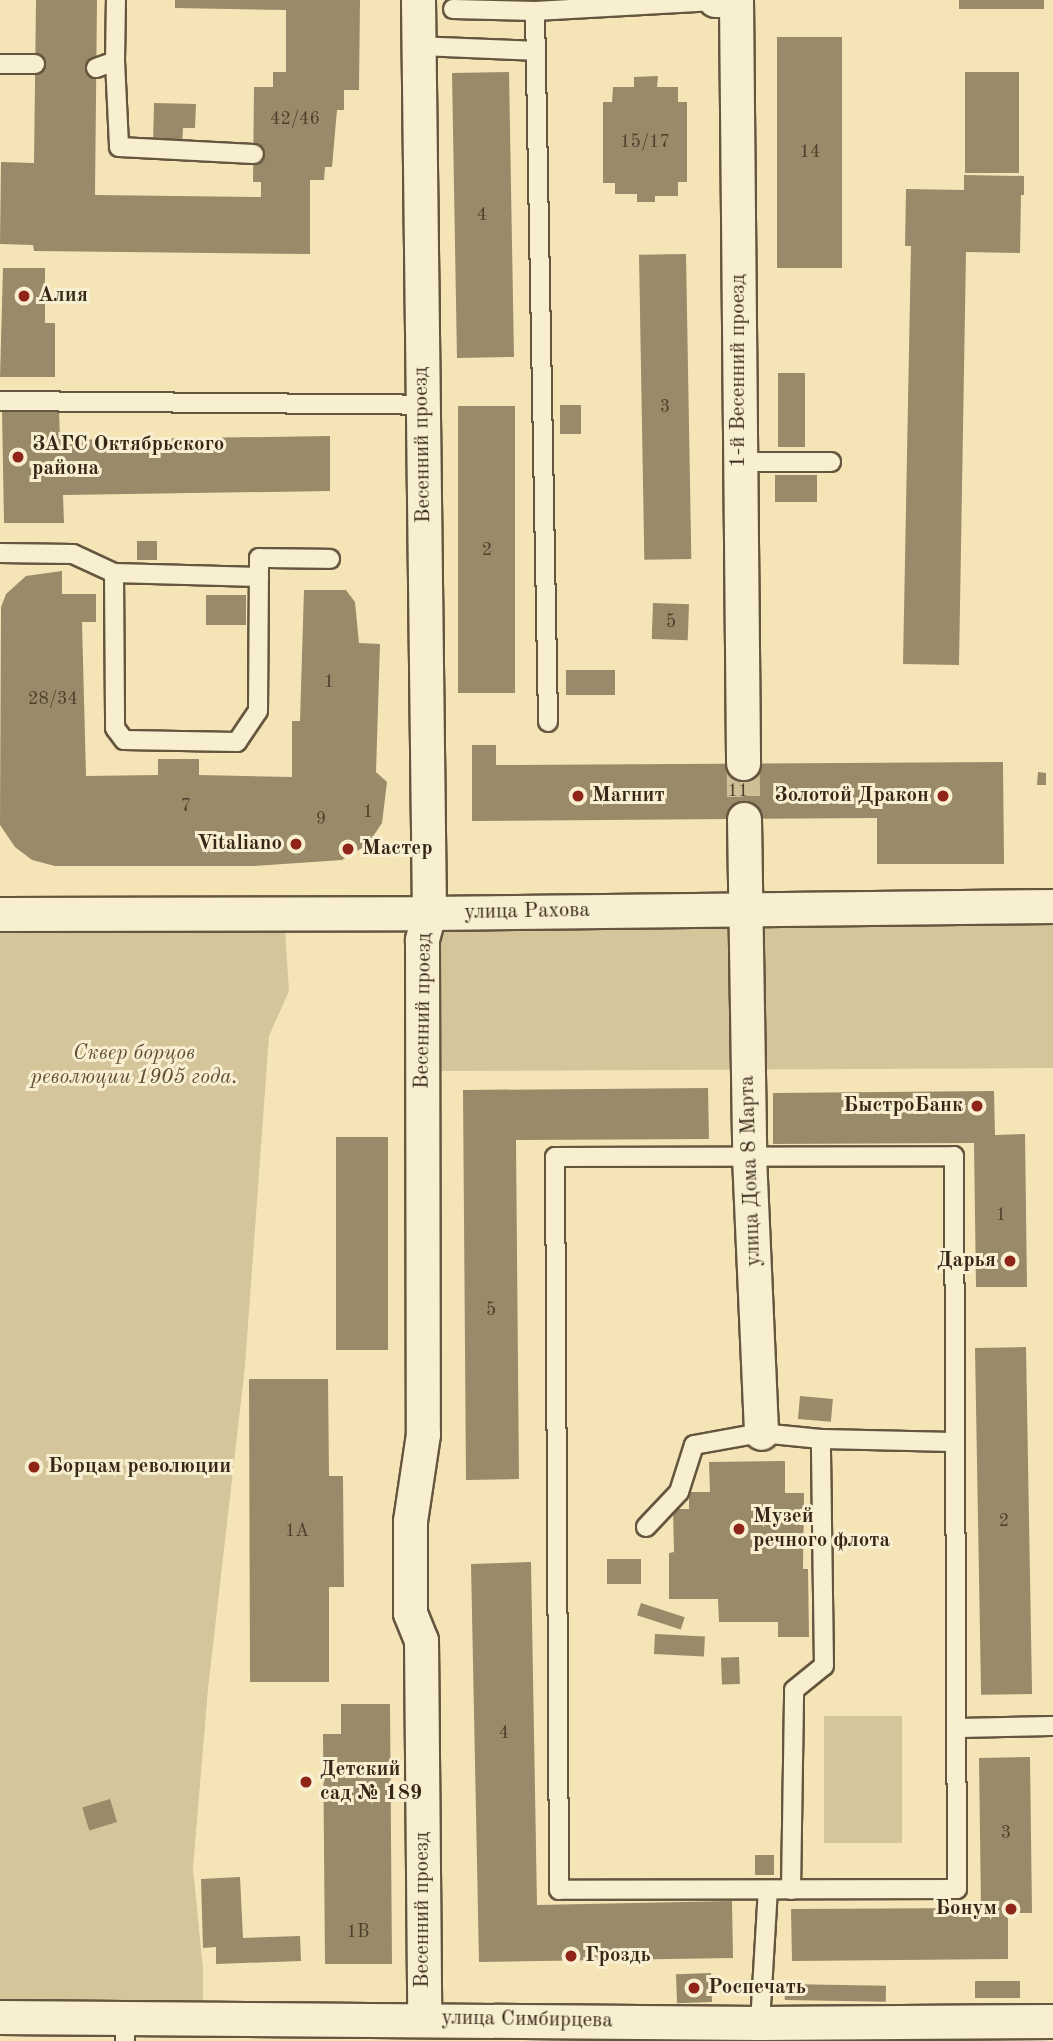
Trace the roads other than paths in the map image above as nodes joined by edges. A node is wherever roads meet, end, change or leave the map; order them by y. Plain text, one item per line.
1 (116, 0) edge
2 (418, 0) edge
3 (715, 0) edge
4 (453, 9) dead end
5 (535, 11) junction
6 (418, 46) junction
7 (536, 51) junction
8 (115, 61) junction
9 (35, 64) dead end
10 (0, 65) edge
11 (96, 68) dead end
12 (254, 154) dead end
13 (0, 401) edge
14 (423, 405) junction
15 (739, 462) junction
16 (831, 462) dead end
17 (0, 553) edge
18 (330, 559) dead end
19 (114, 573) junction
20 (259, 577) junction
21 (548, 722) dead end
22 (743, 763) tunnel mouth
23 (744, 819) tunnel mouth
24 (1053, 906) edge
25 (746, 909) junction
26 (429, 913) junction
27 (0, 914) edge
28 (749, 1156) junction
29 (761, 1433) junction
30 (821, 1439) junction
31 (955, 1442) junction
32 (646, 1527) dead end
33 (1053, 1726) edge
34 (957, 1728) junction
35 (768, 1890) junction
36 (791, 1890) junction
37 (0, 2017) edge
38 (1053, 2021) edge
39 (761, 2023) junction
40 (434, 2026) edge
41 (125, 2028) edge
42 (884, 2032) edge

1 - 8 lane
2 - 6 street, Весенний проезд
3 - 5 lane
3 - 15 street, 1-й Весенний проезд
4 - 5 lane
5 - 7 lane
6 - 7 lane
6 - 14 street, Весенний проезд
7 - 21 lane
8 - 11 lane
8 - 12 lane
9 - 10 lane
13 - 14 lane
14 - 26 street, Весенний проезд
15 - 16 lane
15 - 22 street, 1-й Весенний проезд
17 - 19 lane
18 - 20 lane
19 - 20 lane
19 - 20 lane
23 - 25 street
24 - 25 street, улица Рахова
25 - 26 street, улица Рахова
25 - 28 street, улица Дома 8 Марта
26 - 27 street, улица Рахова
26 - 40 street, Весенний проезд
28 - 29 street, улица Дома 8 Марта
28 - 31 lane
28 - 35 lane
29 - 30 lane
29 - 32 lane
30 - 31 lane
30 - 36 lane
31 - 34 lane
33 - 34 lane
34 - 36 lane
35 - 36 lane
35 - 39 lane
37 - 41 street, улица Симбирцева
38 - 42 street, улица Симбирцева
39 - 40 street, улица Симбирцева
39 - 42 street, улица Симбирцева
40 - 41 street, улица Симбирцева

